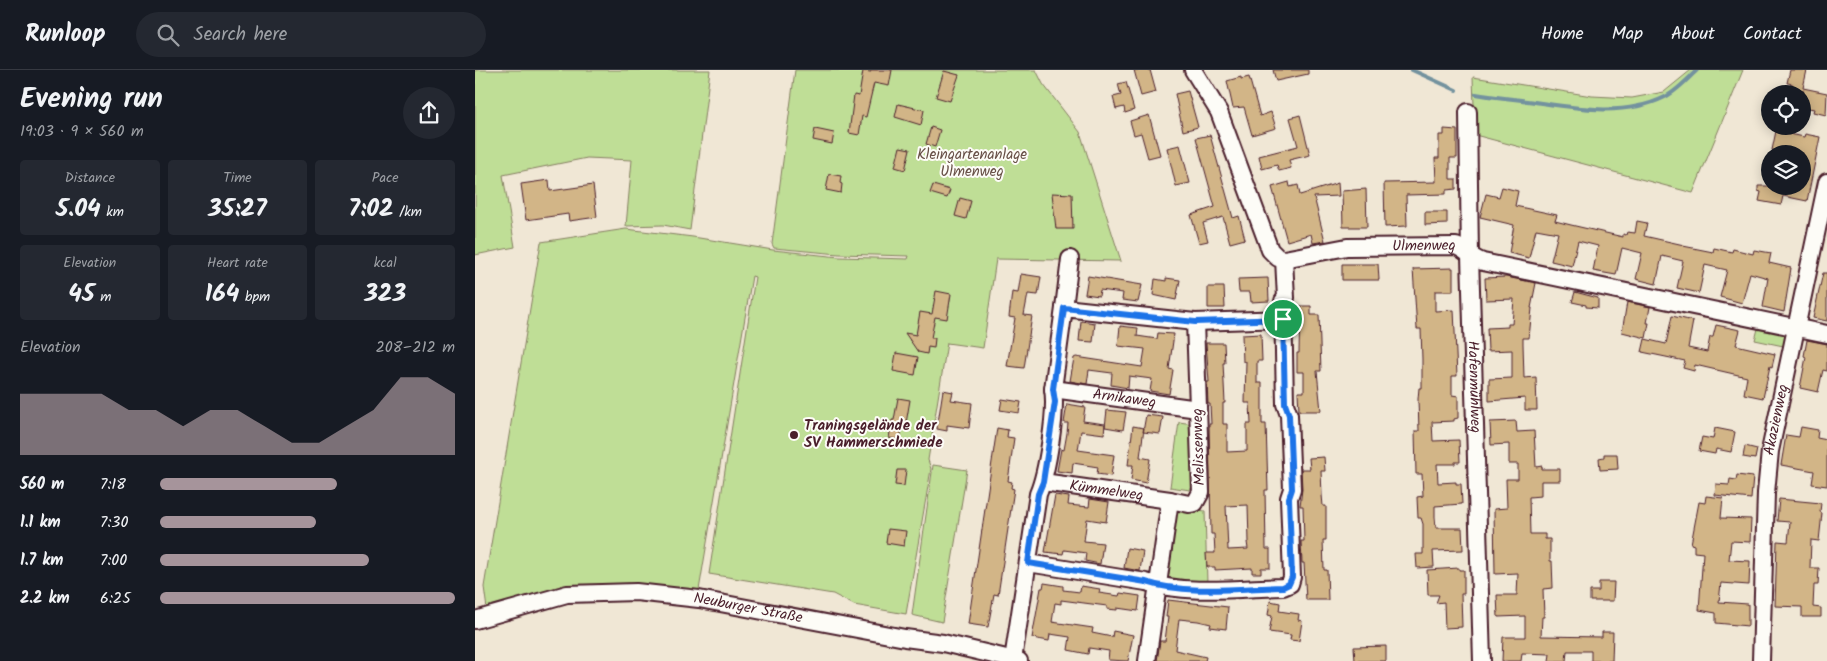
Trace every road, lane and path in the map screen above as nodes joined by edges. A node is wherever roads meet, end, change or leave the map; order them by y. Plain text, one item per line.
1 (1193, 70) edge
2 (1468, 112) dead end
3 (1827, 182) edge
4 (1470, 256) junction
5 (1071, 259) dead end
6 (1284, 259) junction
7 (1064, 308) junction
8 (1283, 319) junction
9 (1195, 322) junction
10 (1795, 327) junction
11 (1827, 334) edge
12 (1053, 389) junction
13 (1198, 409) junction
14 (1043, 482) junction
15 (1170, 500) junction
16 (1028, 563) junction
17 (1158, 586) junction
18 (475, 620) edge
19 (1016, 660) edge
20 (1147, 661) edge
21 (1483, 661) edge
22 (1761, 661) edge

1 - 6 street
2 - 4 street, Hafenmühlweg
3 - 10 street, Akazienweg
4 - 6 street, Ulmenweg
4 - 10 street, Ulmenweg
4 - 21 street, Hafenmühlweg
5 - 7 street
6 - 8 street
7 - 9 street
7 - 12 street
8 - 9 street
8 - 17 street
9 - 13 street, Melissenweg
10 - 11 street, Ulmenweg
10 - 22 street, Akazienweg
12 - 13 street, Arnikaweg
12 - 14 street
13 - 15 street, Melissenweg
14 - 15 street, Kümmelweg
14 - 16 street
15 - 17 street
16 - 17 street
16 - 19 street
17 - 20 street
18 - 19 street, Neuburger Straße

